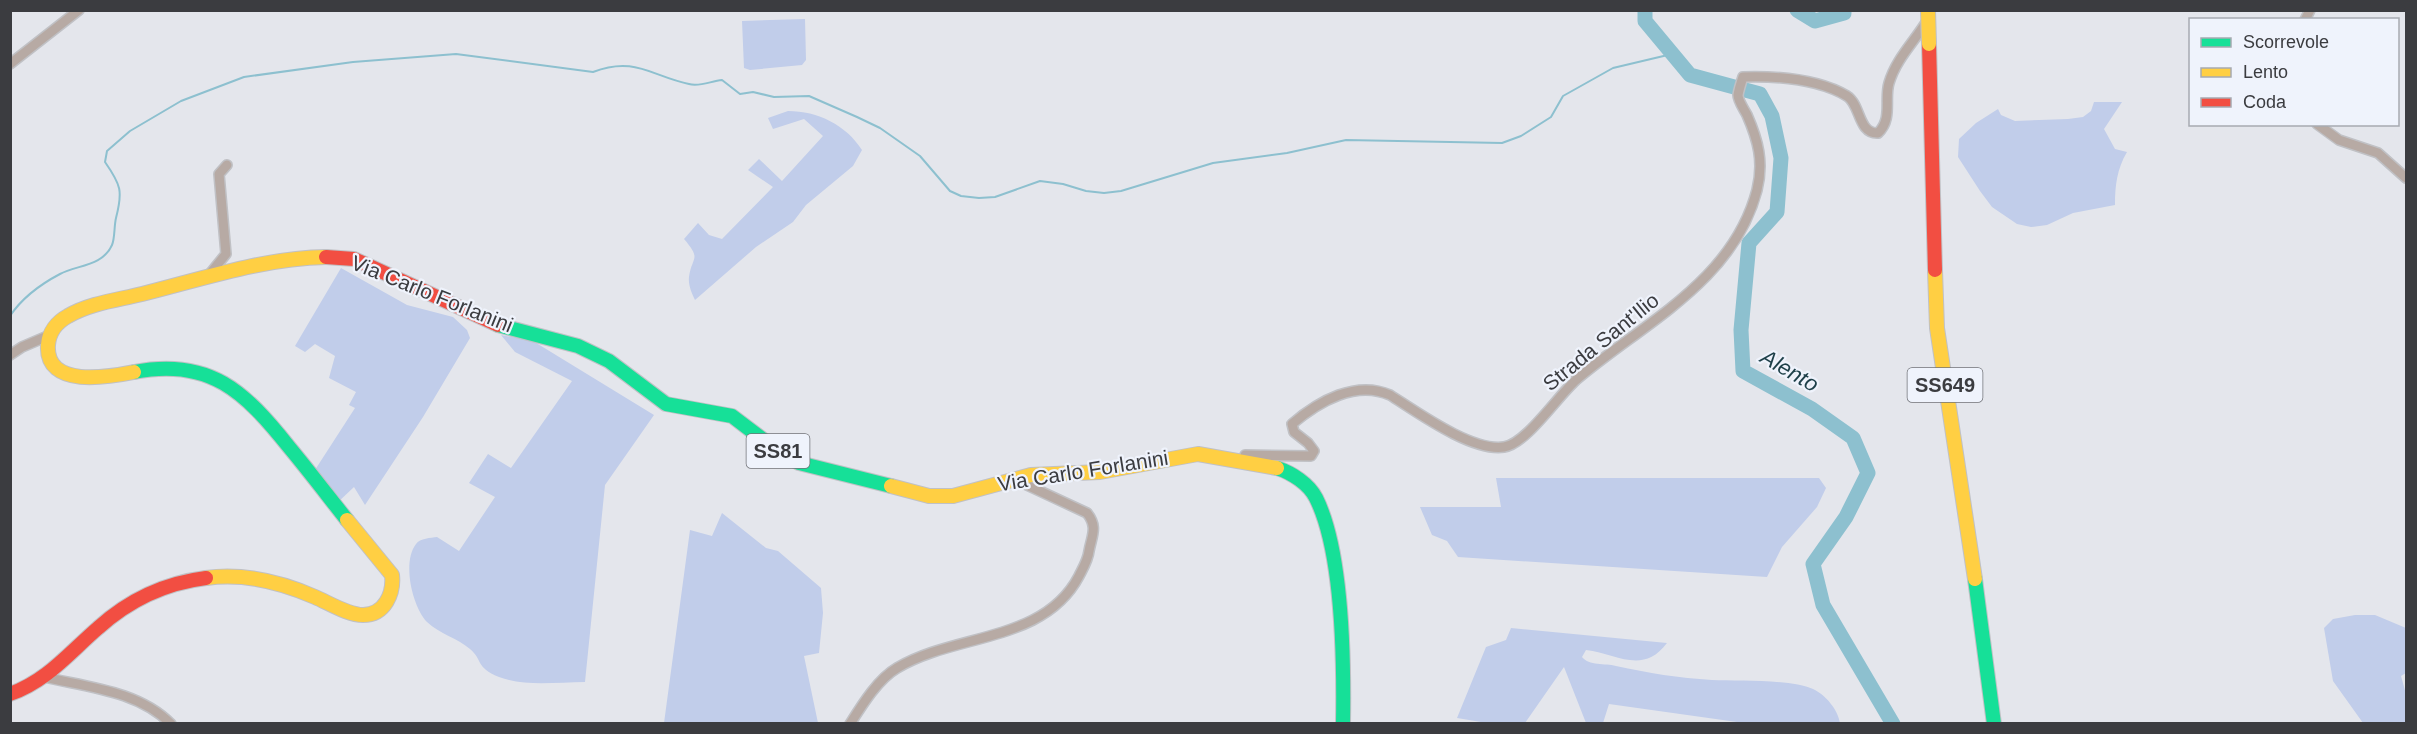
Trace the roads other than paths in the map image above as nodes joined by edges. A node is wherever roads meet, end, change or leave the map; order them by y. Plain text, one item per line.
1 (79, 10) edge
2 (1928, 10) edge
3 (1934, 10) edge
4 (10, 64) edge
5 (2320, 126) edge
6 (227, 165) dead end
7 (2406, 178) edge
8 (208, 277) junction
9 (50, 335) junction
10 (10, 355) edge
11 (1232, 458) junction
12 (1016, 480) junction
13 (44, 677) junction
14 (10, 694) edge
15 (171, 723) edge
16 (850, 723) edge
17 (1343, 723) edge
18 (1994, 723) edge

1 - 4 street
2 - 18 main road, SS649, bridge
3 - 11 street, Strada Sant'Ilio
5 - 7 street
6 - 8 street
8 - 9 main road, Via Carlo Forlanini / SS81
8 - 12 main road, Via Carlo Forlanini / SS81
9 - 10 street
9 - 13 main road
11 - 12 main road, Via Carlo Forlanini / SS81
11 - 17 main road, Via Carlo Forlanini / SS81
12 - 16 street
13 - 14 main road
13 - 15 street

